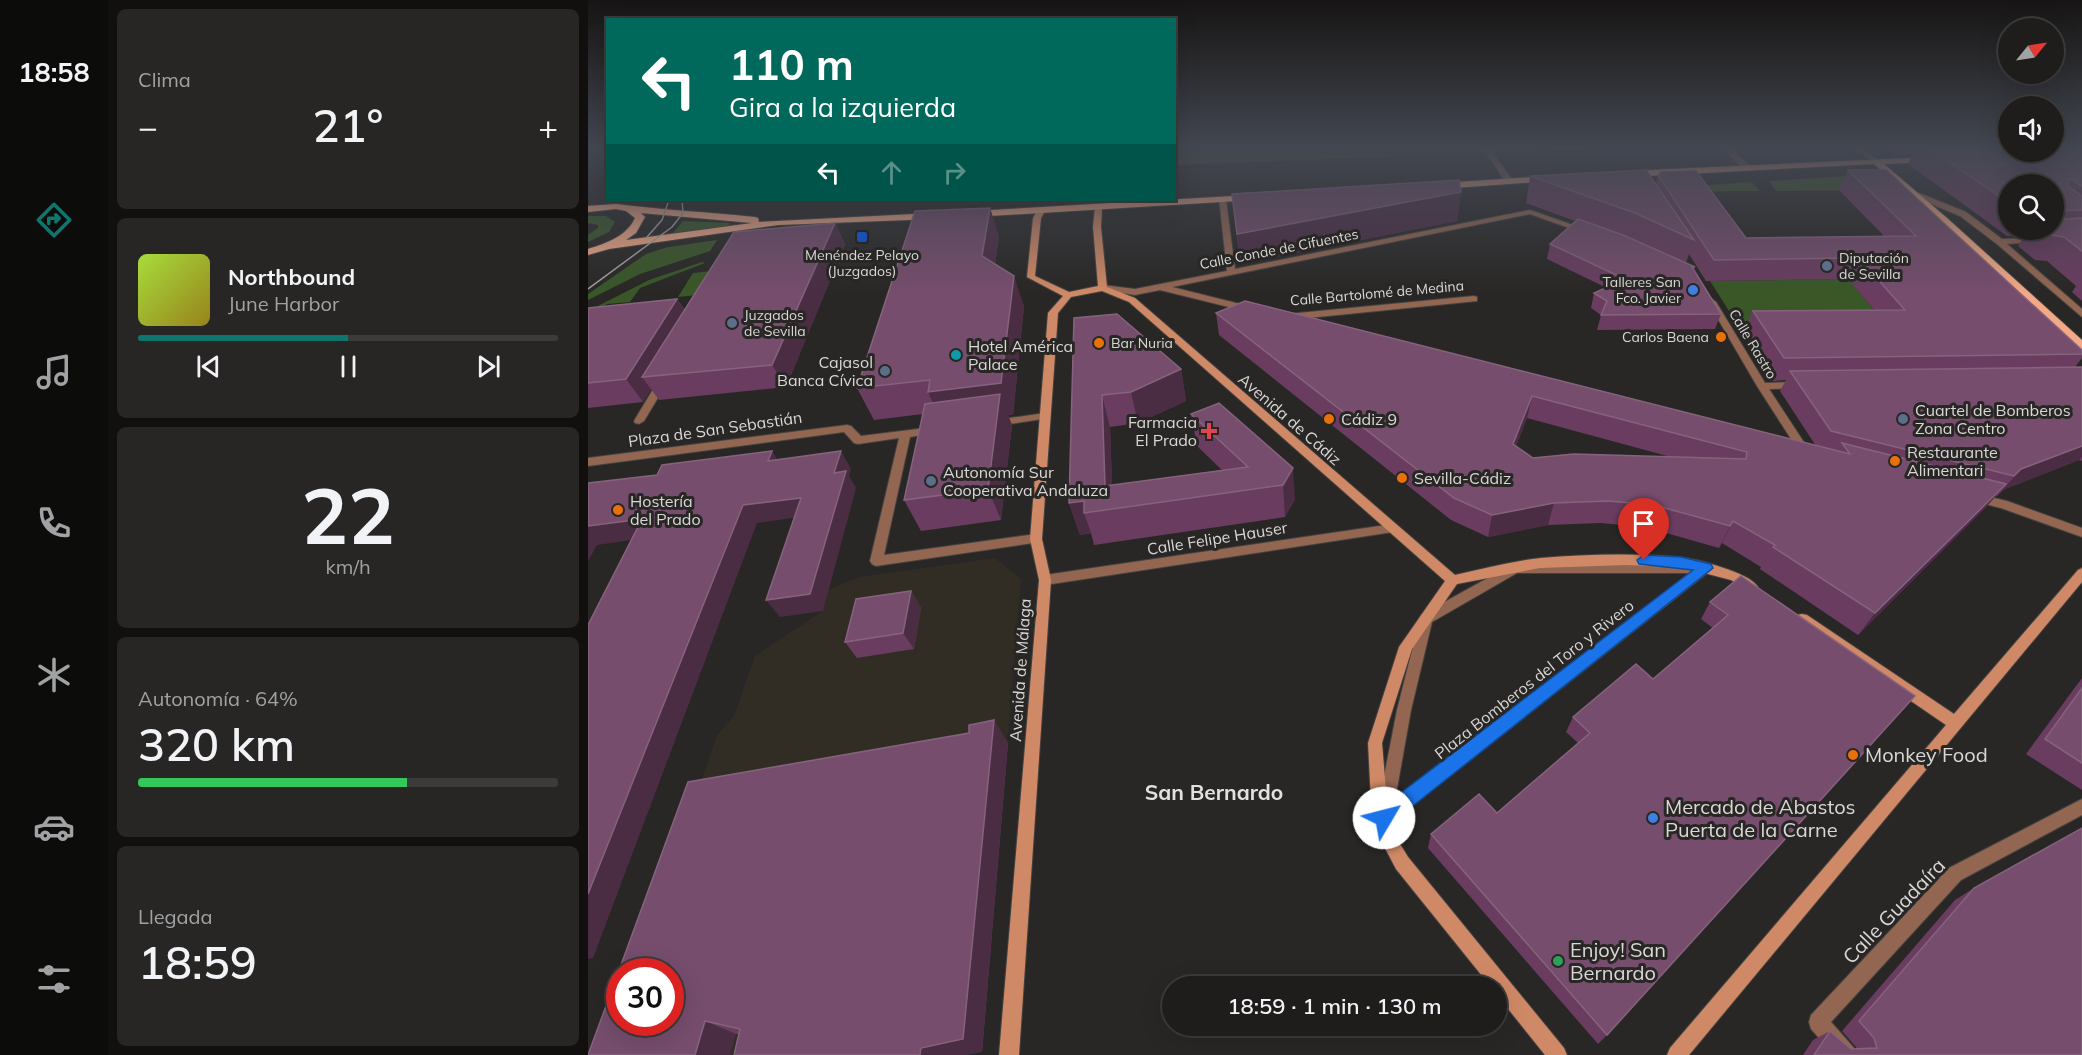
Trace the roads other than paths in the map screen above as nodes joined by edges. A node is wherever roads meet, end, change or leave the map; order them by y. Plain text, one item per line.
1 (1916, 196) edge
2 (1917, 196) edge
3 (1919, 196) edge
4 (1267, 197) edge
5 (1222, 200) junction
6 (1914, 206) edge
7 (1098, 208) junction
8 (588, 209) edge
9 (634, 210) junction
10 (1041, 211) junction
11 (959, 214) edge
12 (947, 215) edge
13 (778, 222) junction
14 (1594, 234) edge
15 (2040, 240) dead end
16 (2000, 242) junction
17 (594, 251) edge
18 (1231, 272) junction
19 (1160, 287) junction
20 (1103, 288) junction
21 (1705, 289) edge
22 (1068, 295) junction
23 (1474, 299) dead end
24 (1261, 312) edge
25 (2082, 314) edge
26 (1272, 315) edge
27 (1284, 317) junction
28 (1318, 326) edge
29 (2082, 346) edge
30 (669, 371) edge
31 (1809, 385) edge
32 (1762, 386) junction
33 (1045, 416) junction
34 (639, 421) dead end
35 (987, 424) edge
36 (940, 430) edge
37 (905, 434) junction
38 (1784, 448) edge
39 (1807, 454) junction
40 (1818, 457) edge
41 (588, 462) edge
42 (1968, 495) edge
43 (1393, 528) junction
44 (2082, 533) edge
45 (1036, 539) junction
46 (1515, 568) junction
47 (1706, 568) junction
48 (2082, 573) edge
49 (1045, 580) junction
50 (1453, 580) junction
51 (1764, 595) edge
52 (1794, 613) edge
53 (1426, 619) junction
54 (1955, 723) junction
55 (2082, 807) edge
56 (1384, 818) junction
57 (1009, 1055) edge
58 (1557, 1055) edge
59 (1677, 1055) edge
60 (1847, 1055) edge

1 - 6 street
2 - 29 main road
3 - 16 street
4 - 5 main road
5 - 7 main road
5 - 18 street
7 - 10 main road
7 - 20 street
8 - 9 main road
9 - 13 main road
9 - 17 main road
10 - 11 main road
10 - 22 street
12 - 13 main road
13 - 17 main road
14 - 18 street, Calle Conde de Cifuentes
15 - 16 street
16 - 25 street
18 - 19 street, Calle Conde de Cifuentes
19 - 20 street, Calle Conde de Cifuentes
19 - 24 street
20 - 22 street
20 - 43 street, Avenida de Cádiz
21 - 32 street, Calle Rastro
22 - 33 street, Avenida de Málaga
23 - 27 street, Calle Bartolomé de Medina
26 - 27 street, Calle Bartolomé de Medina
27 - 28 street, Calle Bartolomé de Medina
30 - 34 street
31 - 32 street
32 - 39 street, Calle Rastro
33 - 35 street
33 - 45 street, Avenida de Málaga
36 - 37 street
37 - 41 street, Plaza de San Sebastián
37 - 45 street
38 - 39 street
39 - 40 street
42 - 44 street
43 - 49 street, Calle Felipe Hauser
43 - 50 street, Avenida de Cádiz
45 - 49 street, Avenida de Málaga
46 - 47 street
46 - 50 street
46 - 53 street
47 - 51 street
47 - 56 street, Plaza Bomberos del Toro y Rivero
48 - 54 street
49 - 57 street, Avenida de Málaga
50 - 53 street
52 - 54 street
53 - 56 street
53 - 56 street
54 - 59 street
55 - 60 street, Calle Guadaíra
56 - 58 street

